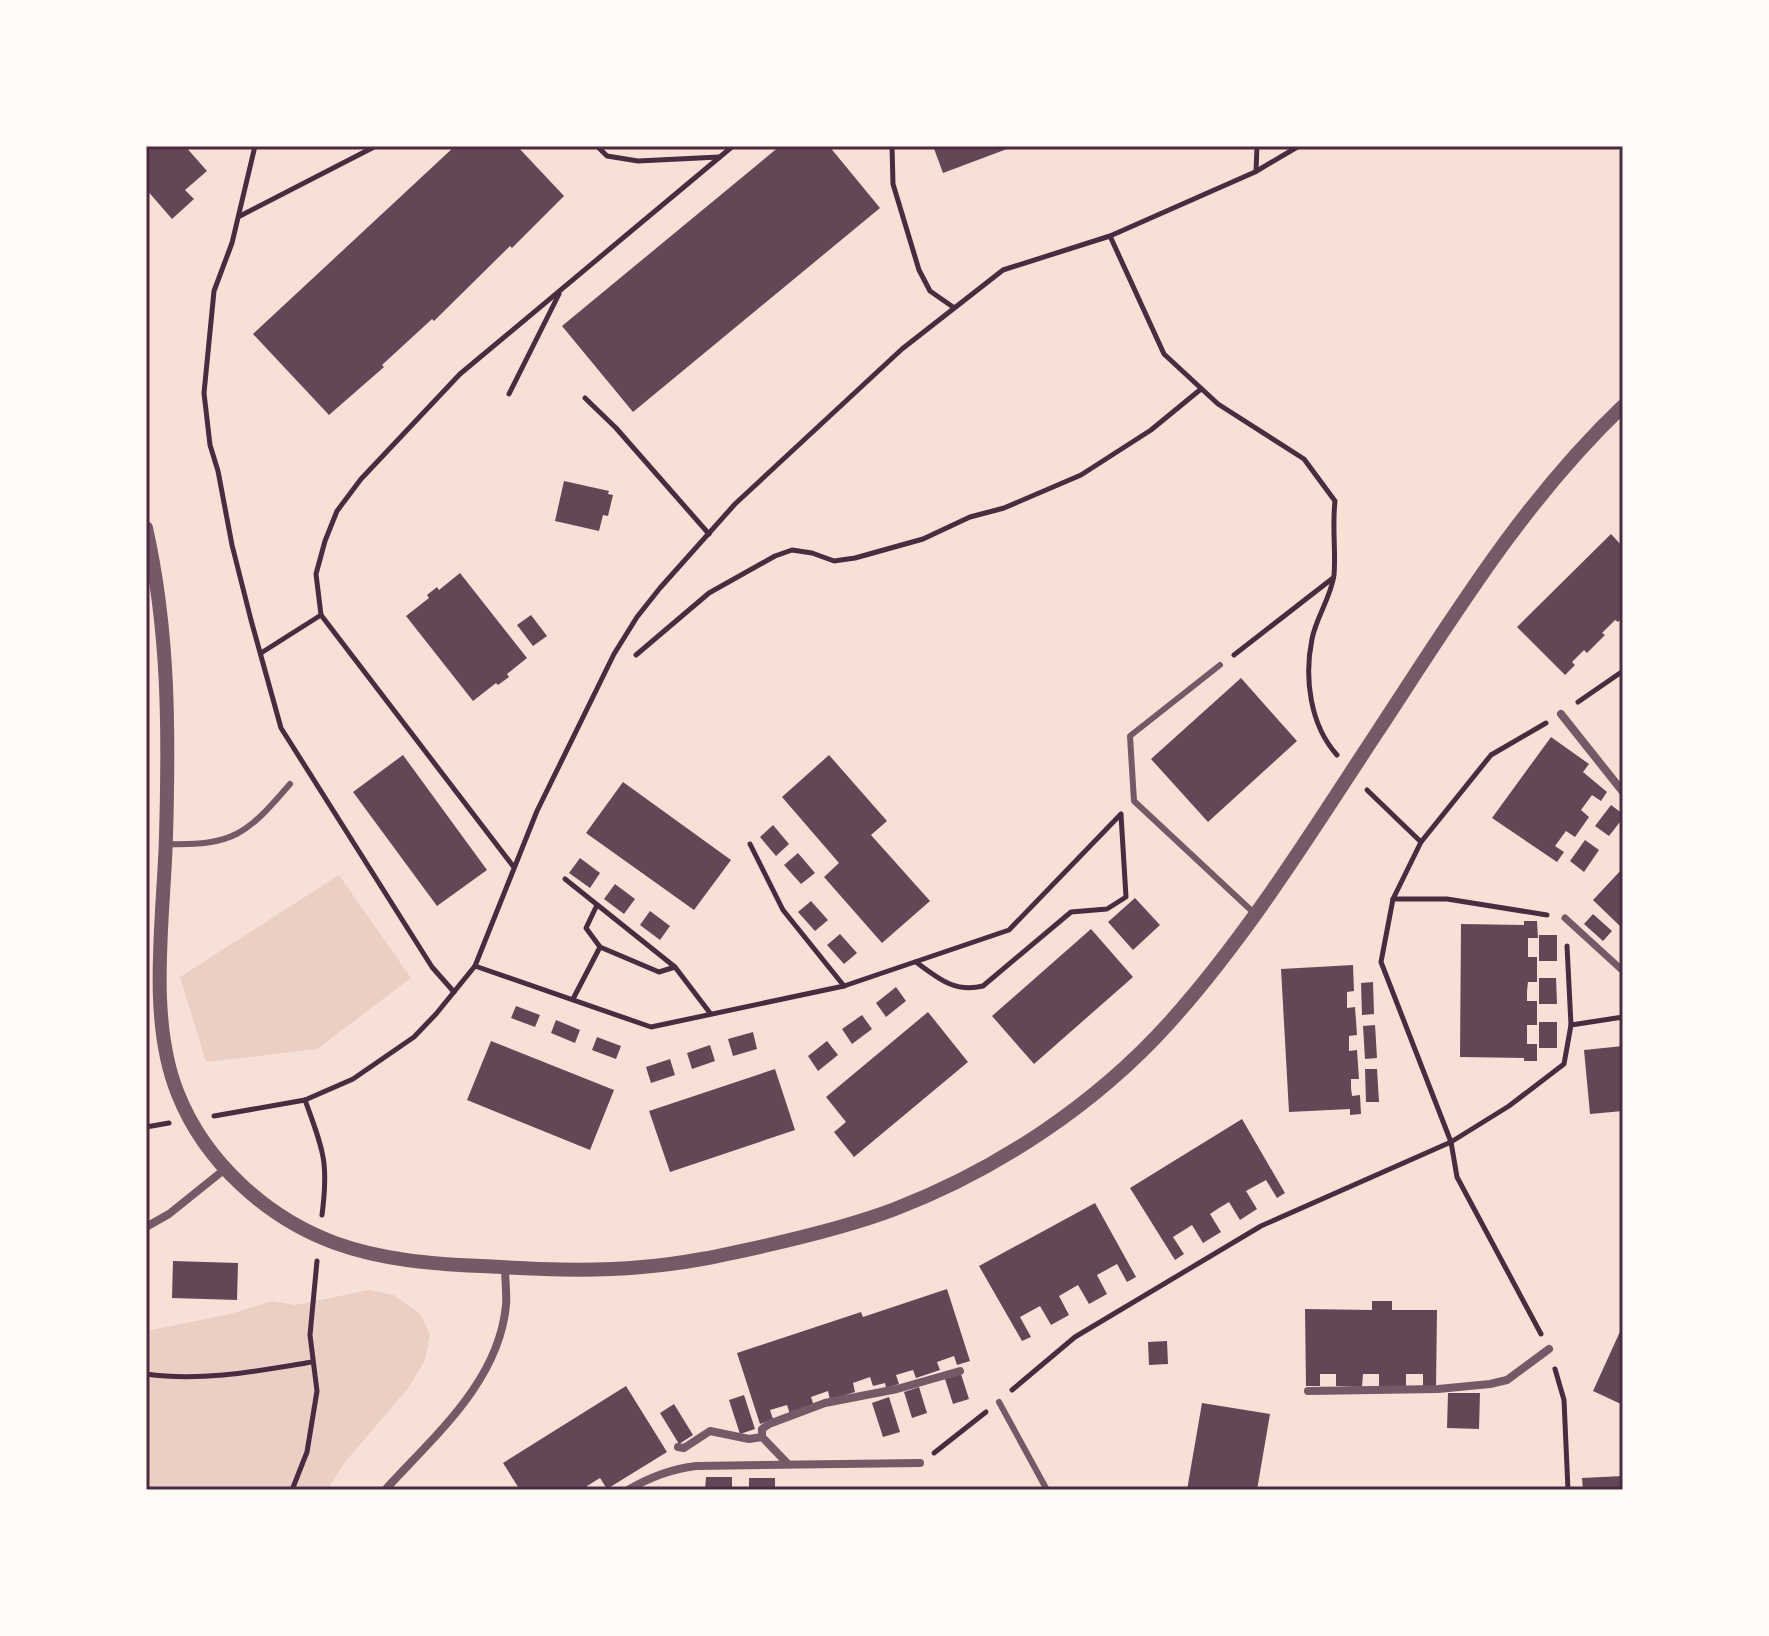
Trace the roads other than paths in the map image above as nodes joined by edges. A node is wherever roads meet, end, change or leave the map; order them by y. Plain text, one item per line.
1 (1623, 406) edge
2 (146, 528) edge
3 (1220, 665) road end
4 (1561, 714) road end
5 (290, 784) dead end
6 (1623, 792) edge
7 (166, 844) junction
8 (1255, 915) junction
9 (1565, 918) road end
10 (1623, 971) edge
11 (225, 1169) junction
12 (146, 1227) edge
13 (505, 1268) junction
14 (1549, 1349) road end
15 (960, 1371) dead end
16 (1308, 1391) dead end
17 (999, 1402) road end
18 (762, 1437) junction
19 (678, 1447) dead end
20 (787, 1463) junction
21 (920, 1463) road end
22 (385, 1490) edge
23 (628, 1490) edge
24 (1047, 1490) edge

1 - 8 street
2 - 7 street
3 - 8 lane
4 - 6 street
5 - 7 lane
7 - 11 street
8 - 13 street
9 - 10 street
11 - 12 street
11 - 13 street
13 - 22 street
14 - 16 street
15 - 18 street
17 - 24 lane
18 - 19 street
18 - 20 street
20 - 21 street
20 - 23 street

